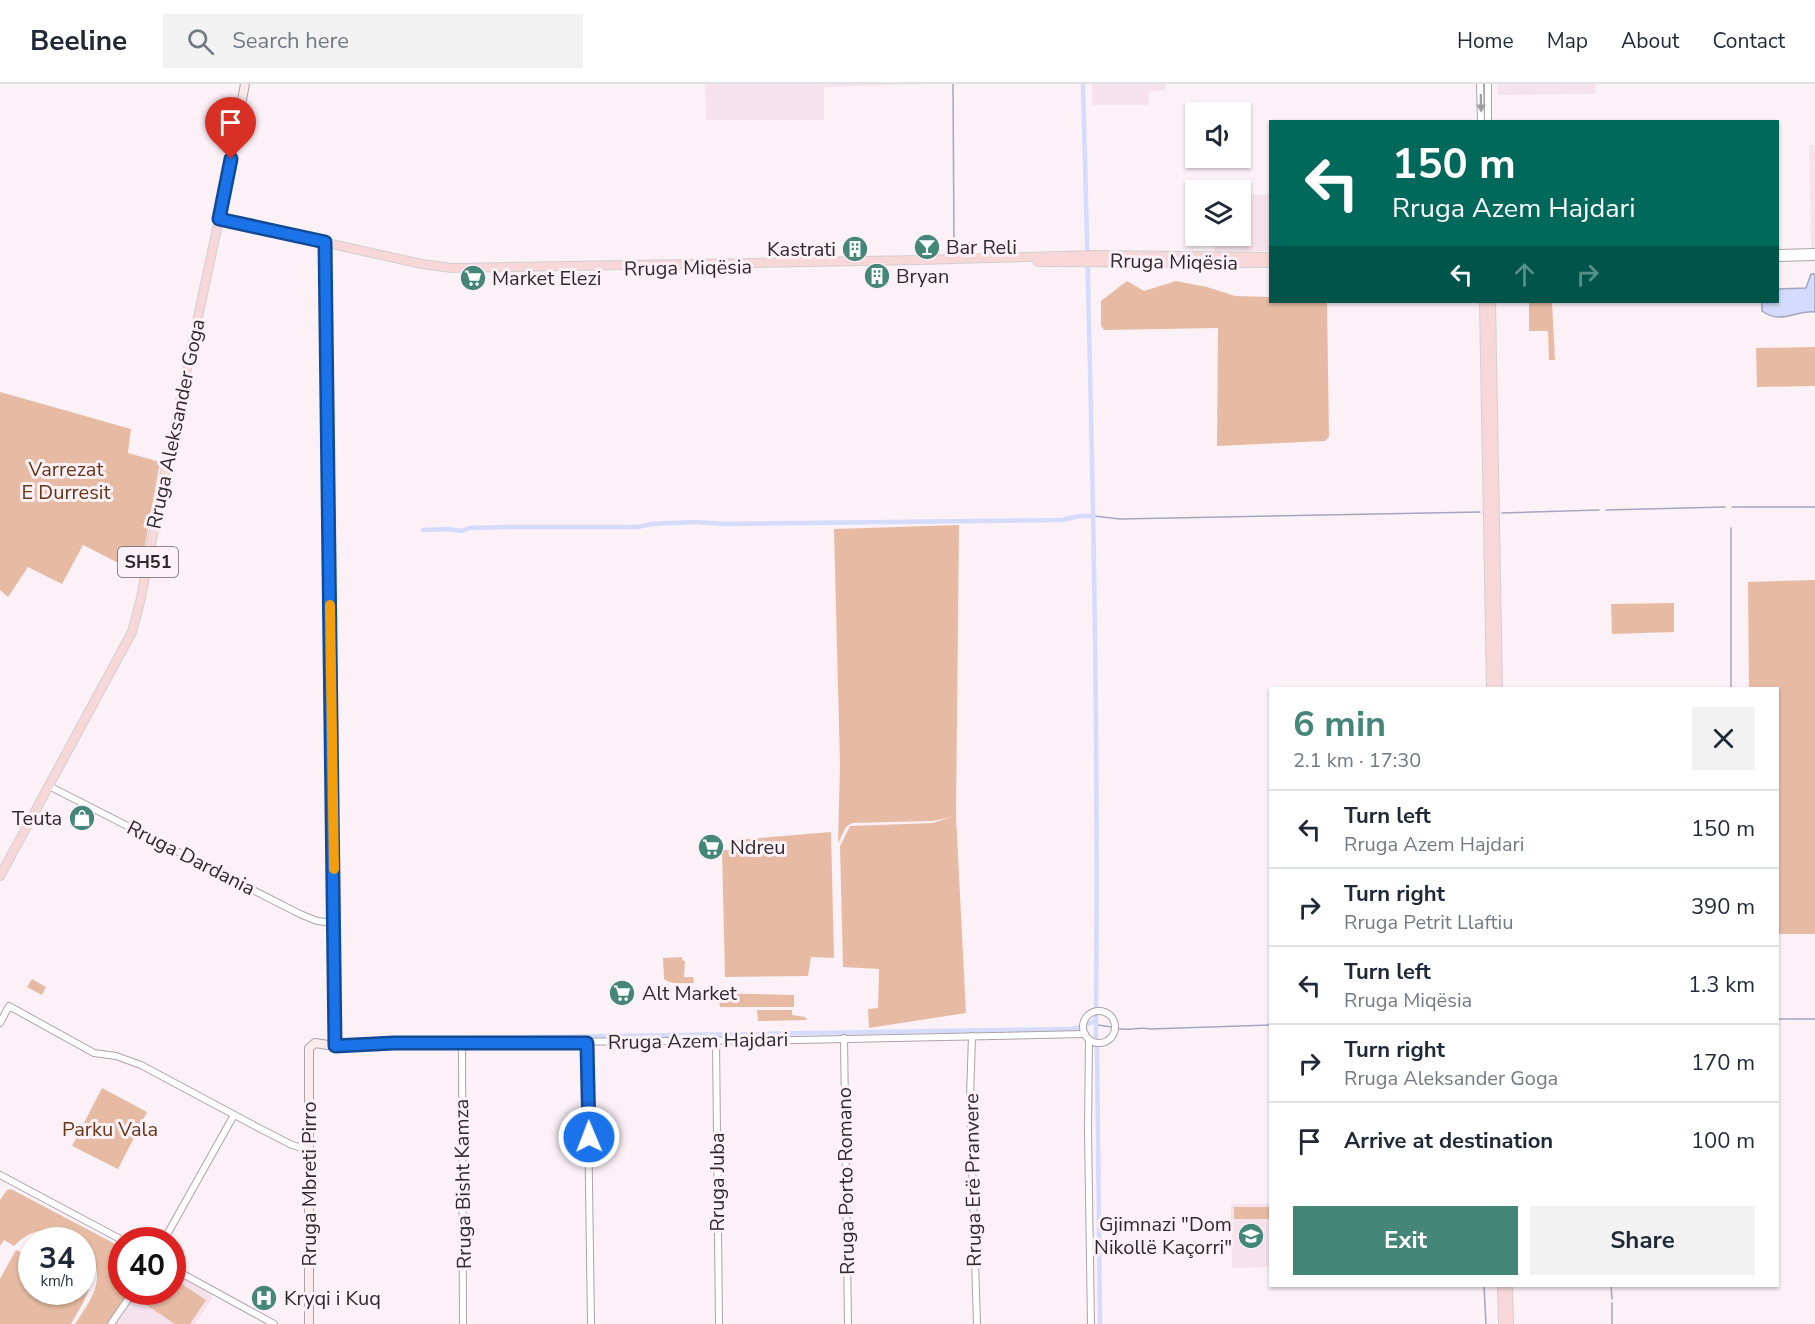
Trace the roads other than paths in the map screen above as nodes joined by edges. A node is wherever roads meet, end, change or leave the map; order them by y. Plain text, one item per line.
1 (245, 84) edge
2 (1480, 84) edge
3 (1488, 84) edge
4 (1481, 120) edge
5 (1488, 120) edge
6 (219, 221) junction
7 (325, 244) junction
8 (1815, 252) edge
9 (1779, 253) edge
10 (1269, 257) edge
11 (1815, 257) edge
12 (1092, 258) junction
13 (1779, 258) edge
14 (1269, 263) edge
15 (1484, 303) edge
16 (1491, 303) edge
17 (1491, 687) edge
18 (1498, 687) edge
19 (49, 786) junction
20 (0, 876) edge
21 (334, 923) junction
22 (0, 1023) edge
23 (972, 1036) junction
24 (1087, 1037) junction
25 (843, 1038) junction
26 (716, 1040) junction
27 (587, 1043) junction
28 (312, 1044) joint
29 (462, 1044) junction
30 (335, 1046) junction
31 (234, 1115) junction
32 (309, 1150) junction
33 (0, 1175) edge
34 (171, 1227) edge
35 (108, 1233) edge
36 (186, 1276) edge
37 (1502, 1287) edge
38 (1508, 1287) edge
39 (124, 1305) edge
40 (111, 1324) edge
41 (272, 1324) edge
42 (309, 1324) edge
43 (463, 1324) edge
44 (591, 1324) edge
45 (719, 1324) edge
46 (848, 1324) edge
47 (977, 1324) edge
48 (1091, 1324) edge
49 (1503, 1324) edge
50 (1509, 1324) edge

1 - 6 main road, Rruga Aleksander Goga / SH51
2 -> 4 street
3 - 5 street
6 - 7 main road, Rruga Miqësia
6 - 19 main road, Rruga Aleksander Goga / SH51
7 - 12 main road, Rruga Miqësia
7 - 21 main road
8 - 9 street
10 - 12 main road, Rruga Miqësia
11 - 13 street
12 - 14 main road, Rruga Miqësia
15 - 17 main road
16 - 18 main road
19 - 20 main road, Rruga Aleksander Goga / SH51
19 - 21 street, Rruga Dardania
21 - 30 main road
22 - 31 street
23 - 24 street, Rruga Azem Hajdari
23 - 25 street, Rruga Azem Hajdari
23 - 47 street, Rruga Erë Pranvere
24 - 24 street, Rruga Azem Hajdari
24 - 48 street
25 - 26 street, Rruga Azem Hajdari
25 - 46 street, Rruga Porto Romano
26 - 27 street, Rruga Azem Hajdari
26 - 45 street, Rruga Juba
27 - 29 street, Rruga Azem Hajdari
27 - 44 street
28 - 30 main road, Rruga Azem Hajdari
28 - 32 main road, Rruga Mbreti Pirro
29 - 30 street, Rruga Azem Hajdari
29 - 43 street, Rruga Bisht Kamza
31 - 32 street
31 - 34 street
32 - 42 main road, Rruga Mbreti Pirro
33 - 35 street
36 - 41 street
37 - 49 main road
38 - 50 main road
39 - 40 street

